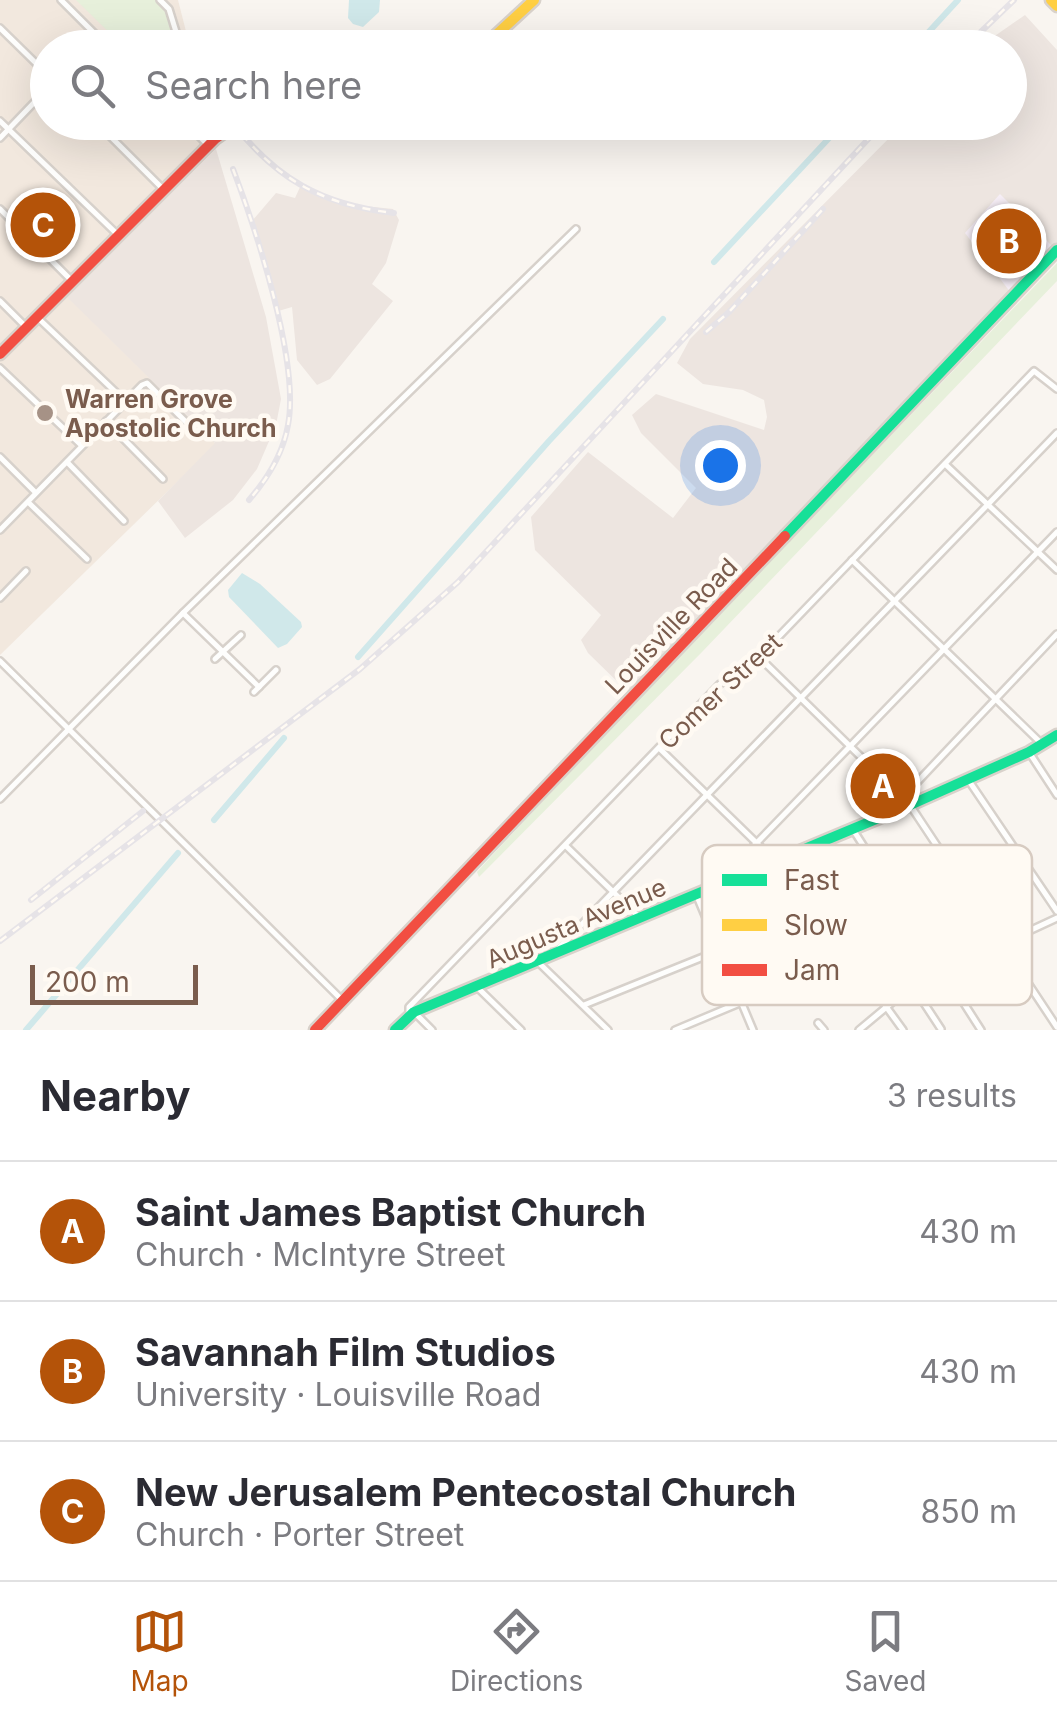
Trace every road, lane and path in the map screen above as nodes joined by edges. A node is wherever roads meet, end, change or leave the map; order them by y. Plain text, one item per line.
1 (61, 0) edge
2 (160, 0) edge
3 (534, 0) edge
4 (1051, 0) edge
5 (1057, 6) edge
6 (0, 28) edge
7 (90, 30) edge
8 (175, 30) edge
9 (502, 30) edge
10 (30, 57) edge
11 (30, 107) edge
12 (0, 120) edge
13 (9, 129) junction
14 (0, 138) edge
15 (114, 140) edge
16 (203, 140) edge
17 (207, 140) edge
18 (215, 140) edge
19 (208, 145) junction
20 (164, 190) junction
21 (0, 210) edge
22 (576, 229) dead end
23 (118, 235) junction
24 (1057, 250) edge
25 (72, 281) junction
26 (0, 301) edge
27 (36, 318) junction
28 (26, 328) junction
29 (0, 354) edge
30 (0, 368) edge
31 (1057, 388) edge
32 (124, 400) junction
33 (106, 421) junction
34 (188, 424) dead end
35 (1057, 433) edge
36 (81, 445) junction
37 (0, 456) edge
38 (66, 462) junction
39 (945, 464) junction
40 (163, 479) dead end
41 (36, 492) junction
42 (27, 501) junction
43 (987, 505) junction
44 (124, 521) dead end
45 (0, 530) edge
46 (1057, 532) edge
47 (1038, 551) junction
48 (87, 559) dead end
49 (852, 560) junction
50 (1057, 570) edge
51 (26, 571) dead end
52 (0, 598) edge
53 (894, 600) junction
54 (184, 613) junction
55 (1057, 634) edge
56 (240, 635) dead end
57 (944, 650) junction
58 (223, 652) junction
59 (759, 657) junction
60 (215, 658) dead end
61 (0, 660) edge
62 (276, 670) dead end
63 (800, 698) junction
64 (995, 698) junction
65 (68, 731) junction
66 (1052, 737) edge
67 (850, 747) junction
68 (660, 748) junction
69 (1029, 752) junction
70 (967, 778) junction
71 (707, 794) junction
72 (1057, 795) edge
73 (0, 799) edge
74 (906, 801) junction
75 (852, 828) junction
76 (819, 843) joint
77 (756, 844) joint
78 (565, 845) junction
79 (814, 845) edge
80 (863, 845) edge
81 (935, 845) edge
82 (1011, 845) edge
83 (1032, 877) edge
84 (702, 891) edge
85 (613, 892) junction
86 (696, 894) junction
87 (702, 910) edge
88 (1057, 915) edge
89 (639, 917) junction
90 (1032, 928) edge
91 (556, 951) junction
92 (702, 957) edge
93 (536, 960) junction
94 (476, 987) junction
95 (1032, 990) edge
96 (342, 1002) junction
97 (584, 1004) junction
98 (739, 1005) edge
99 (742, 1005) edge
100 (882, 1005) edge
101 (888, 1005) edge
102 (926, 1005) edge
103 (966, 1005) edge
104 (884, 1008) junction
105 (412, 1014) junction
106 (818, 1023) dead end
107 (1057, 1027) edge
108 (941, 1029) edge
109 (315, 1030) edge
110 (394, 1030) edge
111 (432, 1030) edge
112 (521, 1030) edge
113 (608, 1030) edge
114 (675, 1030) edge
115 (752, 1030) edge
116 (824, 1030) edge
117 (858, 1030) edge
118 (902, 1030) edge
119 (982, 1030) edge

1 - 7 street
2 - 8 street
3 - 9 main road
4 - 5 main road
6 - 10 street
11 - 13 street
12 - 13 street
13 - 14 street
13 - 23 street
15 - 20 street
16 - 19 street
17 - 19 street
18 - 19 main road
19 - 20 main road
20 - 23 main road
21 - 25 street
22 - 54 street
23 - 25 main road
24 - 96 main road, Louisville Road
25 - 27 main road
26 - 28 street
27 - 28 main road
27 - 32 street
28 - 29 main road
30 - 36 street
31 - 39 street, Comer Street
32 - 33 street
32 - 34 street
33 - 36 street
33 - 40 street
35 - 43 street
36 - 38 street
37 - 41 street
38 - 41 street
38 - 44 street
39 - 43 street
39 - 49 street, Comer Street
41 - 42 street
42 - 45 street
42 - 48 street
43 - 47 street
43 - 53 street
46 - 47 street
47 - 50 street
47 - 57 street
49 - 53 street
49 - 59 street, Comer Street
51 - 52 street
53 - 57 street
53 - 63 street
54 - 58 street
54 - 65 street
55 - 64 street
56 - 58 street
57 - 64 street
57 - 67 street
58 - 60 street
58 - 62 street
59 - 63 street
59 - 68 street, Comer Street
61 - 65 street
63 - 67 street
63 - 71 street
64 - 66 street
64 - 74 street
65 - 73 street
65 - 96 street
66 - 69 main road, Augusta Avenue
67 - 74 street
67 - 77 street
68 - 71 street
68 - 78 street, Comer Street
69 - 70 main road, Augusta Avenue
69 - 72 street
70 - 74 main road, Augusta Avenue
70 - 82 street
71 - 77 street
71 - 85 street
74 - 75 main road, Augusta Avenue
74 - 81 street
75 - 76 main road, Augusta Avenue
75 - 80 street
76 - 79 main road, Augusta Avenue
78 - 85 street
78 - 105 street, Comer Street
83 - 88 street
84 - 86 main road, Augusta Avenue
85 - 89 street
85 - 91 street
86 - 87 street
86 - 89 main road, Augusta Avenue
88 - 90 street
89 - 91 main road, Augusta Avenue
91 - 93 main road, Augusta Avenue
92 - 97 street
93 - 94 main road, Augusta Avenue
93 - 97 street
94 - 105 main road, Augusta Avenue
94 - 112 street
95 - 107 street
96 - 109 main road, Louisville Road
97 - 113 street
98 - 114 street
99 - 115 street
100 - 104 street
101 - 104 street
102 - 108 street
103 - 119 street
104 - 117 street
104 - 118 street
105 - 110 main road, Augusta Avenue
105 - 111 street
106 - 116 street

